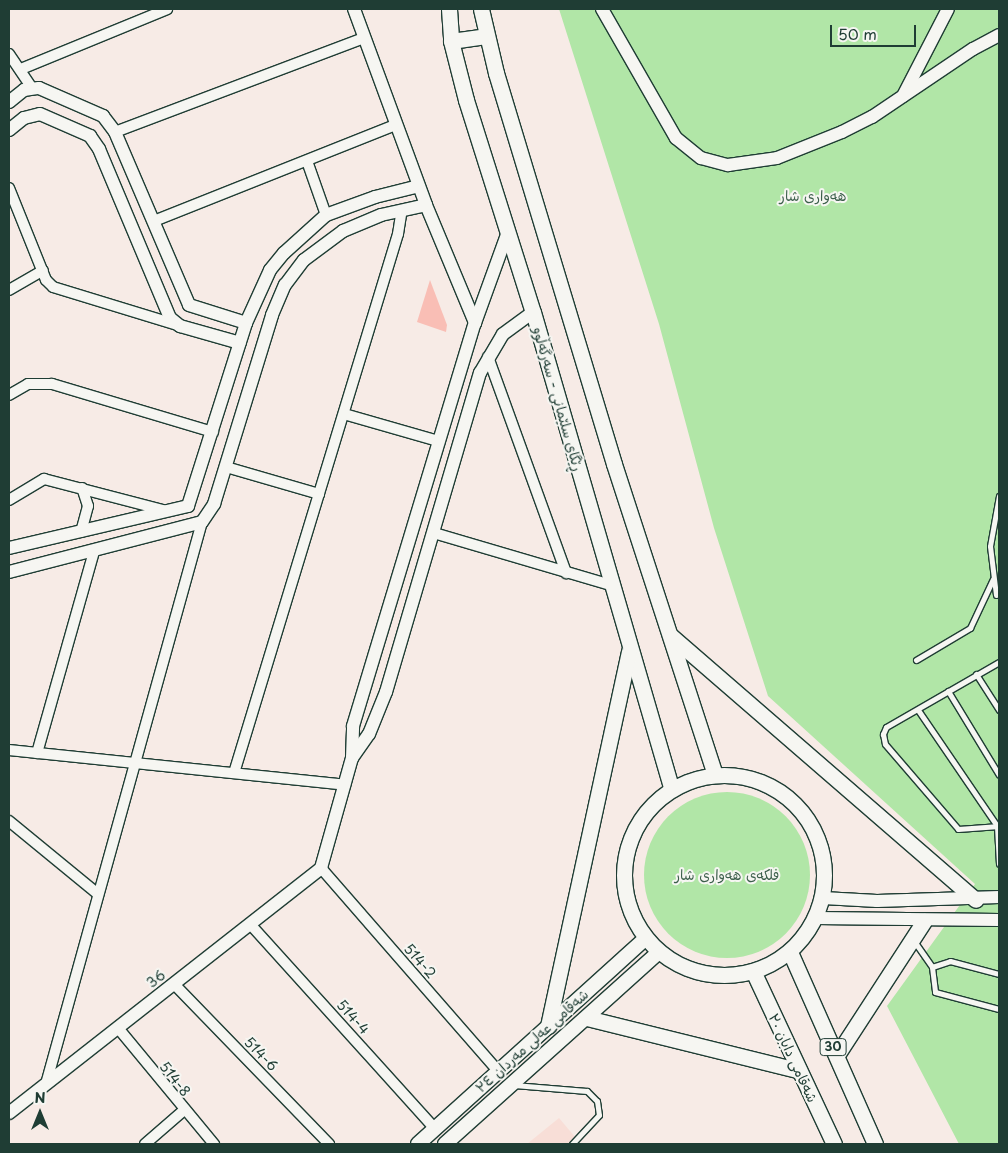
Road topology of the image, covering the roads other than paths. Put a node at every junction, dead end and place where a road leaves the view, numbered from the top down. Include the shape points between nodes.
1 (167, 9) edge
2 (354, 9) edge
3 (449, 9) edge
4 (481, 9) edge
5 (602, 9) edge
6 (948, 9) edge
7 (999, 35) edge
8 (486, 36) junction
9 (364, 38) junction
10 (451, 41) junction
11 (9, 54) edge
12 (21, 70) junction
13 (32, 88) junction
14 (903, 97) junction
15 (9, 102) edge
16 (395, 125) junction
17 (9, 130) edge
18 (115, 132) junction
19 (307, 160) junction
20 (419, 186) junction
21 (9, 188) edge
22 (396, 192) junction
23 (426, 205) junction
24 (402, 210) junction
25 (326, 215) junction
26 (154, 221) junction
27 (508, 232) junction
28 (43, 270) junction
29 (9, 290) edge
30 (533, 312) junction
31 (231, 318) junction
32 (246, 323) junction
33 (475, 324) junction
34 (180, 326) junction
35 (225, 338) junction
36 (240, 343) junction
37 (488, 357) junction
38 (9, 395) edge
39 (344, 414) junction
40 (213, 432) junction
41 (438, 442) junction
42 (226, 467) junction
43 (82, 488) junction
44 (319, 494) junction
45 (999, 496) edge
46 (9, 500) edge
47 (167, 511) junction
48 (202, 522) junction
49 (81, 532) junction
50 (434, 533) junction
51 (9, 548) edge
52 (94, 551) junction
53 (9, 572) edge
54 (566, 573) junction
55 (993, 579) junction
56 (611, 585) junction
57 (996, 596) dead end
58 (670, 635) junction
59 (629, 650) junction
60 (916, 660) dead end
61 (999, 662) edge
62 (976, 674) junction
63 (948, 691) junction
64 (918, 710) junction
65 (999, 710) edge
66 (9, 750) edge
67 (37, 753) junction
68 (352, 758) junction
69 (134, 763) junction
70 (234, 773) junction
71 (715, 775) junction
72 (999, 775) edge
73 (345, 785) junction
74 (672, 789) junction
75 (998, 826) edge
76 (11, 827) edge
77 (999, 864) edge
78 (321, 868) junction
79 (98, 894) junction
80 (999, 897) edge
81 (822, 898) junction
82 (924, 900) junction
83 (976, 900) junction
84 (816, 918) junction
85 (999, 920) edge
86 (924, 921) junction
87 (250, 924) junction
88 (646, 938) junction
89 (912, 939) junction
90 (659, 952) junction
91 (790, 952) junction
92 (932, 967) junction
93 (753, 971) junction
94 (999, 974) edge
95 (174, 984) junction
96 (999, 1009) edge
97 (587, 1018) junction
98 (548, 1026) junction
99 (118, 1028) junction
100 (837, 1055) junction
101 (797, 1070) junction
102 (499, 1072) junction
103 (46, 1084) junction
104 (511, 1084) junction
105 (183, 1111) junction
106 (9, 1114) edge
107 (435, 1129) junction
108 (145, 1144) edge
109 (214, 1144) edge
110 (329, 1144) edge
111 (418, 1144) edge
112 (445, 1144) edge
113 (572, 1144) edge
114 (834, 1144) edge
115 (875, 1144) edge

1 - 12 street
2 - 9 street
3 - 10 main road, ڕێگای سلێمانی - سەرگەڵوو
4 - 8 main road
5 - 14 street via 669,128 693,153 711,162 745,164 777,158 850,128
6 - 14 street
7 - 14 street
8 - 10 main road
8 - 58 main road via 614,464
9 - 16 street
9 - 18 street
10 - 27 main road, ڕێگای سلێمانی - سەرگەڵوو
11 - 12 street
12 - 13 street
13 - 15 street
13 - 18 street via 46,90 103,116
16 - 19 street
16 - 20 street
17 - 34 street via 24,118 40,114 76,128 94,140 166,309
18 - 26 street
19 - 25 street
19 - 26 street
20 - 22 street
20 - 23 street
21 - 28 street
22 - 24 street
22 - 25 street
23 - 24 street
23 - 33 street
24 - 39 street via 398,234
24 - 42 street via 362,222 323,243 304,260 285,285 272,315
25 - 32 street via 270,270
26 - 31 street via 189,305
27 - 30 main road, ڕێگای سلێمانی - سەرگەڵوو
27 - 33 street
28 - 29 street
28 - 34 street via 53,287 63,292
30 - 37 street via 503,334
30 - 56 main road, ڕێگای سلێمانی - سەرگەڵوو
31 - 32 street
31 - 35 street
32 - 36 street
33 - 41 street
34 - 35 street
35 - 36 street
36 - 40 street
37 - 50 street via 472,395
37 - 54 street
38 - 40 street via 28,384 52,384
39 - 41 street
39 - 44 street
40 - 47 street via 188,506
41 - 68 street via 353,726
42 - 44 street
42 - 48 street via 214,504
43 - 46 street via 44,478
43 - 47 street
43 - 49 street via 88,506
44 - 70 street
45 - 55 lane via 991,534
47 - 48 street
47 - 49 street
48 - 52 street
48 - 69 street
49 - 51 street
50 - 54 street
50 - 68 street via 386,692 369,734
52 - 53 street
52 - 67 street
54 - 56 street
55 - 57 lane
55 - 60 lane via 970,628
56 - 59 main road, ڕێگای سلێمانی - سەرگەڵوو
58 - 71 main road
58 - 83 main road
59 - 74 main road, ڕێگای سلێمانی - سەرگەڵوو
59 - 98 main road
61 - 62 lane
62 - 63 lane
62 - 65 lane
63 - 64 lane
63 - 72 lane
64 - 75 lane
64 - 75 lane via 886,727 883,734 885,744 958,829
66 - 67 street
67 - 69 street
68 - 73 street
69 - 70 street
69 - 79 street
70 - 73 street
71 - 74 main road
71 - 81 main road via 762,782 800,809 810,822 822,851 825,866
73 - 78 street
74 - 88 main road via 646,811 633,833 625,858 624,883 629,908
75 - 77 lane
76 - 79 street
78 - 87 street, 36
78 - 102 street, 514-2
79 - 103 street
80 - 83 street
81 - 82 street
81 - 84 main road
82 - 83 street
82 - 86 street
84 - 86 street
84 - 91 main road
85 - 86 street
86 - 89 main road
87 - 95 street, 36
87 - 107 street, 514-4
88 - 90 main road
88 - 98 main road, شەقامی عەلی مەردان ٣٤
89 - 92 lane
89 - 100 main road
90 - 93 main road via 688,969 704,974 737,975
90 - 97 main road, شەقامی عەلی مەردان ٣٤
91 - 93 main road
91 - 100 main road, 30
92 - 94 lane via 950,961
92 - 96 lane via 935,992
93 - 101 main road, شەقامی دابان ٣٠
95 - 99 street, 36
95 - 110 street, 514-6
97 - 101 main road
97 - 104 main road, شەقامی عەلی مەردان ٣٤
98 - 102 main road, شەقامی عەلی مەردان ٣٤
99 - 103 street, 36
99 - 105 street, 514-8
100 - 115 main road, 30
101 - 114 main road, شەقامی دابان ٣٠
102 - 107 main road, شەقامی عەلی مەردان ٣٤
103 - 106 street, 36
104 - 112 main road, شەقامی عەلی مەردان ٣٤
104 - 113 lane via 587,1091 597,1101 600,1115
105 - 108 street
105 - 109 street, 514-8
107 - 111 main road, شەقامی عەلی مەردان ٣٤

